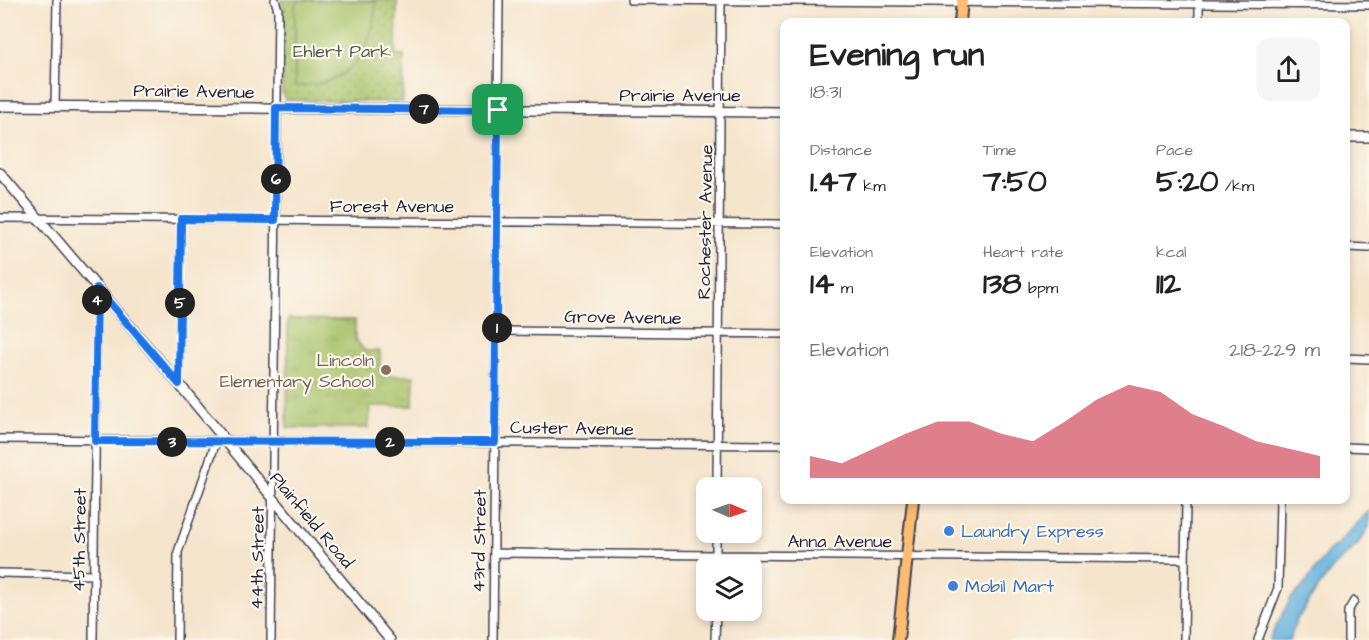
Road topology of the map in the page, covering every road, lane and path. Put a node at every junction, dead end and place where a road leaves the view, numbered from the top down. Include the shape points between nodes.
1 (57, 0) edge
2 (275, 0) edge
3 (499, 0) edge
4 (631, 0) edge
5 (721, 1) edge
6 (962, 1) edge
7 (1199, 2) edge
8 (1369, 5) edge
9 (960, 18) edge
10 (1199, 18) edge
11 (0, 106) edge
12 (55, 106) junction
13 (276, 108) junction
14 (498, 110) junction
15 (721, 111) junction
16 (780, 112) edge
17 (1350, 137) edge
18 (1369, 137) edge
19 (0, 173) edge
20 (0, 218) edge
21 (38, 218) junction
22 (181, 219) junction
23 (275, 220) junction
24 (497, 222) junction
25 (720, 223) junction
26 (780, 224) edge
27 (1350, 247) edge
28 (1369, 248) edge
29 (97, 288) junction
30 (497, 331) junction
31 (719, 334) junction
32 (780, 334) edge
33 (1350, 358) edge
34 (1369, 359) edge
35 (179, 384) junction
36 (0, 440) edge
37 (95, 441) junction
38 (274, 441) junction
39 (221, 442) junction
40 (495, 442) junction
41 (718, 445) junction
42 (780, 445) edge
43 (1350, 447) edge
44 (1369, 448) edge
45 (717, 477) edge
46 (273, 498) junction
47 (913, 504) edge
48 (1186, 504) edge
49 (1280, 504) edge
50 (716, 543) edge
51 (494, 553) junction
52 (716, 555) joint
53 (762, 555) edge
54 (907, 556) junction
55 (1185, 559) junction
56 (0, 573) edge
57 (94, 575) junction
58 (1354, 601) dead end
59 (716, 621) edge
60 (93, 640) edge
61 (177, 640) edge
62 (271, 640) edge
63 (390, 640) edge
64 (493, 640) edge
65 (715, 640) edge
66 (898, 640) edge
67 (1184, 640) edge
68 (1258, 640) edge
69 (1348, 640) edge

1 - 12 street
2 - 13 street, 44th Street
3 - 14 street, 43rd Street
4 - 5 street
5 - 6 street
5 - 15 street, Rochester Avenue
6 - 7 street
6 - 9 main road
7 - 8 street
7 - 10 street
11 - 12 street, Prairie Avenue
12 - 13 street, Prairie Avenue
13 - 14 street, Prairie Avenue
13 - 23 street, 44th Street
14 - 15 street, Prairie Avenue
14 - 24 street, 43rd Street
15 - 16 street, Prairie Avenue
15 - 25 street, Rochester Avenue
17 - 18 street
19 - 21 street, Plainfield Road
20 - 21 street, Forest Avenue
21 - 22 street, Forest Avenue
21 - 29 street, Plainfield Road
22 - 23 street, Forest Avenue
22 - 35 street
23 - 24 street, Forest Avenue
23 - 38 street, 44th Street
24 - 25 street, Forest Avenue
24 - 30 street, 43rd Street
25 - 26 street, Forest Avenue
25 - 31 street, Rochester Avenue
27 - 28 street
29 - 35 street, Plainfield Road
29 - 37 street, 45th Street
30 - 31 street, Grove Avenue
30 - 40 street, 43rd Street
31 - 32 street, Grove Avenue
31 - 41 street, Rochester Avenue
33 - 34 street
35 - 39 street, Plainfield Road
36 - 37 street, Custer Avenue
37 - 39 street, Custer Avenue
37 - 57 street, 45th Street
38 - 39 street, Custer Avenue
38 - 40 street, Custer Avenue
38 - 46 street, 44th Street
39 - 46 street, Plainfield Road
39 - 61 street via 178,552
40 - 41 street, Custer Avenue
40 - 51 street, 43rd Street
41 - 42 street, Custer Avenue
41 - 45 street, Rochester Avenue
43 - 44 street
46 - 62 street, 44th Street
46 - 63 street, Plainfield Road
47 - 54 main road
48 - 55 street
49 - 68 street via 1278,588
50 - 52 street
51 - 52 street, Anna Avenue
51 - 64 street, 43rd Street
53 - 54 street, Anna Avenue
54 - 55 street, Anna Avenue
54 - 66 main road
55 - 67 street
56 - 57 street
57 - 60 street, 45th Street
58 - 69 street via 1348,611
59 - 65 street

